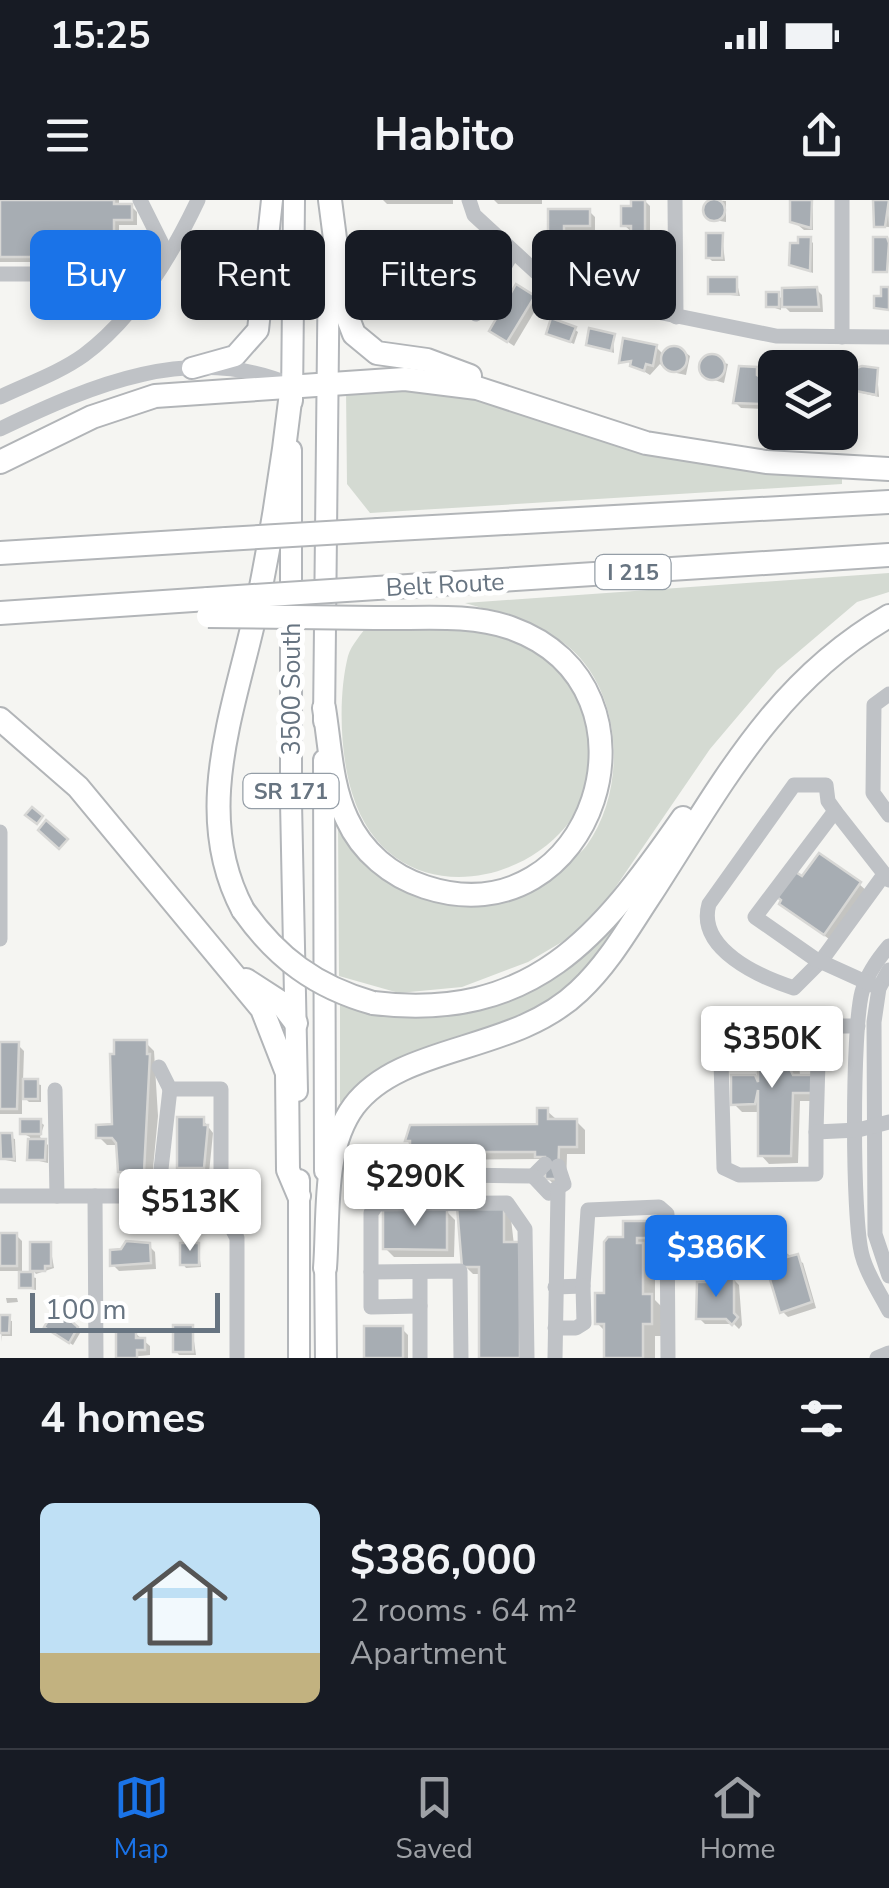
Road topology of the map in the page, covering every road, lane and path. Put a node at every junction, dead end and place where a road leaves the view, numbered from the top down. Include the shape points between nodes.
1 (140, 200) edge
2 (198, 200) edge
3 (272, 200) edge
4 (294, 200) edge
5 (329, 200) edge
6 (469, 200) edge
7 (676, 200) edge
8 (842, 200) edge
9 (676, 230) edge
10 (513, 252) joint
11 (168, 256) junction
12 (161, 267) edge
13 (532, 269) edge
14 (0, 274) edge
15 (30, 274) edge
16 (676, 317) edge
17 (116, 320) edge
18 (842, 337) junction
19 (889, 337) edge
20 (192, 368) junction
21 (329, 384) junction
22 (292, 385) junction
23 (498, 395) junction
24 (0, 398) edge
25 (0, 429) edge
26 (0, 462) edge
27 (889, 468) edge
28 (889, 502) edge
29 (0, 553) edge
30 (889, 555) edge
31 (208, 608) junction
32 (0, 613) edge
33 (889, 614) edge
34 (889, 694) edge
35 (324, 708) junction
36 (0, 719) edge
37 (835, 811) junction
38 (889, 815) edge
39 (0, 832) edge
40 (886, 878) edge
41 (0, 899) edge
42 (0, 939) edge
43 (889, 946) edge
44 (224, 962) junction
45 (822, 962) junction
46 (889, 970) edge
47 (872, 984) junction
48 (296, 1023) junction
49 (819, 1026) junction
50 (858, 1026) junction
51 (158, 1067) dead end
52 (170, 1088) junction
53 (55, 1090) dead end
54 (882, 1122) edge
55 (858, 1130) junction
56 (816, 1132) junction
57 (545, 1169) junction
58 (874, 1174) edge
59 (0, 1196) edge
60 (57, 1196) junction
61 (95, 1196) junction
62 (158, 1196) junction
63 (299, 1196) junction
64 (553, 1198) junction
65 (376, 1204) junction
66 (221, 1207) junction
67 (866, 1220) junction
68 (325, 1268) junction
69 (371, 1272) junction
70 (420, 1272) junction
71 (889, 1276) edge
72 (555, 1286) junction
73 (583, 1286) junction
74 (420, 1306) junction
75 (889, 1311) edge
76 (555, 1328) junction
77 (889, 1353) edge
78 (96, 1358) edge
79 (237, 1358) edge
80 (298, 1358) edge
81 (326, 1358) edge
82 (420, 1358) edge
83 (460, 1358) edge
84 (527, 1358) edge
85 (555, 1358) edge
86 (668, 1358) edge
87 (877, 1358) edge

1 - 11 street
2 - 11 street
3 - 20 main road via 258,330 234,356
4 - 22 main road, 3500 South / SR 171
5 - 21 main road, 3500 South / SR 171
5 - 23 highway via 344,308 354,334 377,353 442,364
6 - 10 street via 474,216
7 - 9 street
8 - 18 street
10 - 13 street
11 - 12 street
14 - 15 street
16 - 18 street via 776,336
17 - 24 street via 80,358
18 - 19 street
20 - 22 street via 262,372
20 - 25 street via 97,385
21 - 22 highway
21 - 23 highway via 422,379
21 - 35 main road, 3500 South / SR 171
22 - 26 highway via 133,402
22 - 33 highway, bridge via 266,562 217,790 220,848 243,910 269,943 328,988 372,1003 430,1006 480,998 578,948 632,891 777,688 830,642
22 - 48 main road, 3500 South / SR 171
23 - 27 highway via 664,446 796,466
28 - 29 highway, I 215, bridge
30 - 31 highway, Belt Route / I 215, bridge via 377,588
31 - 32 highway, Belt Route / I 215
31 - 35 highway, bridge via 500,625 528,636 565,663 590,700 601,742 600,785 584,826 549,866 509,887 448,892 407,880 371,854 348,822
33 - 68 highway via 817,665 775,708 580,990 526,1028 412,1065 361,1098 334,1150
34 - 38 street via 874,705 873,794
35 - 68 main road, 3500 South / SR 171
36 - 44 highway via 78,787
37 - 40 street
37 - 45 street via 755,917
37 - 45 street via 826,785 794,785 705,916 714,942 766,980 794,988
39 - 41 street
40 - 45 street
41 - 42 street
43 - 47 street
44 - 48 highway via 280,1002
44 - 63 highway via 262,1009 283,1054 288,1170
45 - 47 street
46 - 47 street
47 - 50 street
47 - 54 street
48 - 63 main road, 3500 South / SR 171
49 - 50 street
49 - 56 street
49 - 56 street via 766,1019 726,1038 724,1168 740,1175 816,1174
50 - 55 street
51 - 52 street
52 - 62 street
52 - 66 street via 222,1089
53 - 60 street
54 - 55 street
54 - 58 street
55 - 56 street
55 - 58 street
57 - 64 street
57 - 64 street via 565,1179
57 - 65 street via 392,1174
58 - 67 street
59 - 60 street
60 - 61 street
61 - 62 street
61 - 78 street
62 - 66 street via 200,1197
63 - 80 main road, 3500 South / SR 171
64 - 72 street
65 - 69 street
65 - 84 street via 507,1203 525,1229
66 - 79 street via 237,1238
67 - 71 street
67 - 75 street via 866,1268
68 - 81 main road, 3500 South / SR 171
69 - 70 street
69 - 74 street via 372,1307
70 - 74 street
70 - 83 street via 460,1272
72 - 73 street
72 - 76 street
73 - 76 street via 584,1323
73 - 86 street via 588,1210 659,1207 666,1214
74 - 82 street
76 - 85 street
77 - 87 street

